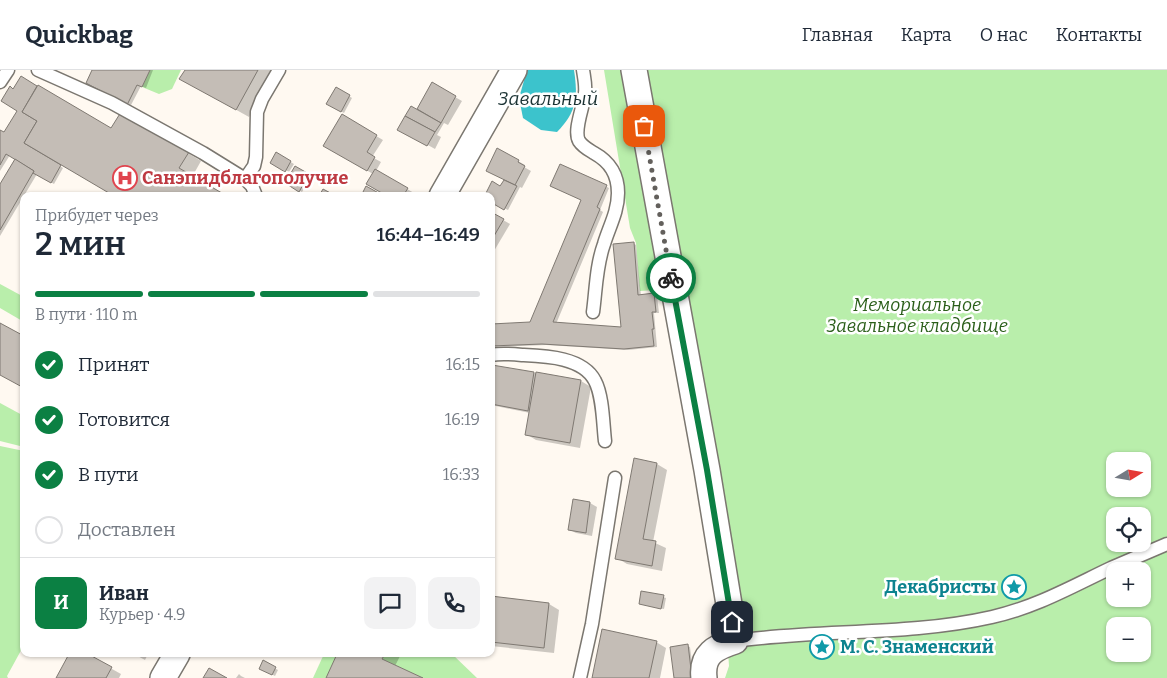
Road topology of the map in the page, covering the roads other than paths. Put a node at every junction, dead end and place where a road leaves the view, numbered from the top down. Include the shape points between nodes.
1 (8, 70) edge
2 (38, 70) edge
3 (279, 70) edge
4 (514, 70) edge
5 (583, 70) edge
6 (634, 70) edge
7 (0, 82) edge
8 (245, 178) junction
9 (254, 192) edge
10 (444, 192) edge
11 (594, 312) dead end
12 (495, 355) edge
13 (605, 442) dead end
14 (615, 478) dead end
15 (1167, 544) edge
16 (735, 642) junction
17 (175, 657) edge
18 (163, 678) edge
19 (580, 678) edge
20 (704, 678) edge

1 - 7 lane
2 - 8 lane via 122,108
3 - 8 lane via 257,112 256,157
4 - 10 street
5 - 11 lane via 586,90 577,130 578,140 610,165 618,194 616,214 598,265
6 - 16 street
8 - 9 lane
12 - 13 lane via 548,356 585,369 595,380 599,391
14 - 19 lane via 592,624
15 - 16 lane via 1057,596 993,617 911,630
16 - 20 street via 718,646 707,657
17 - 18 street

